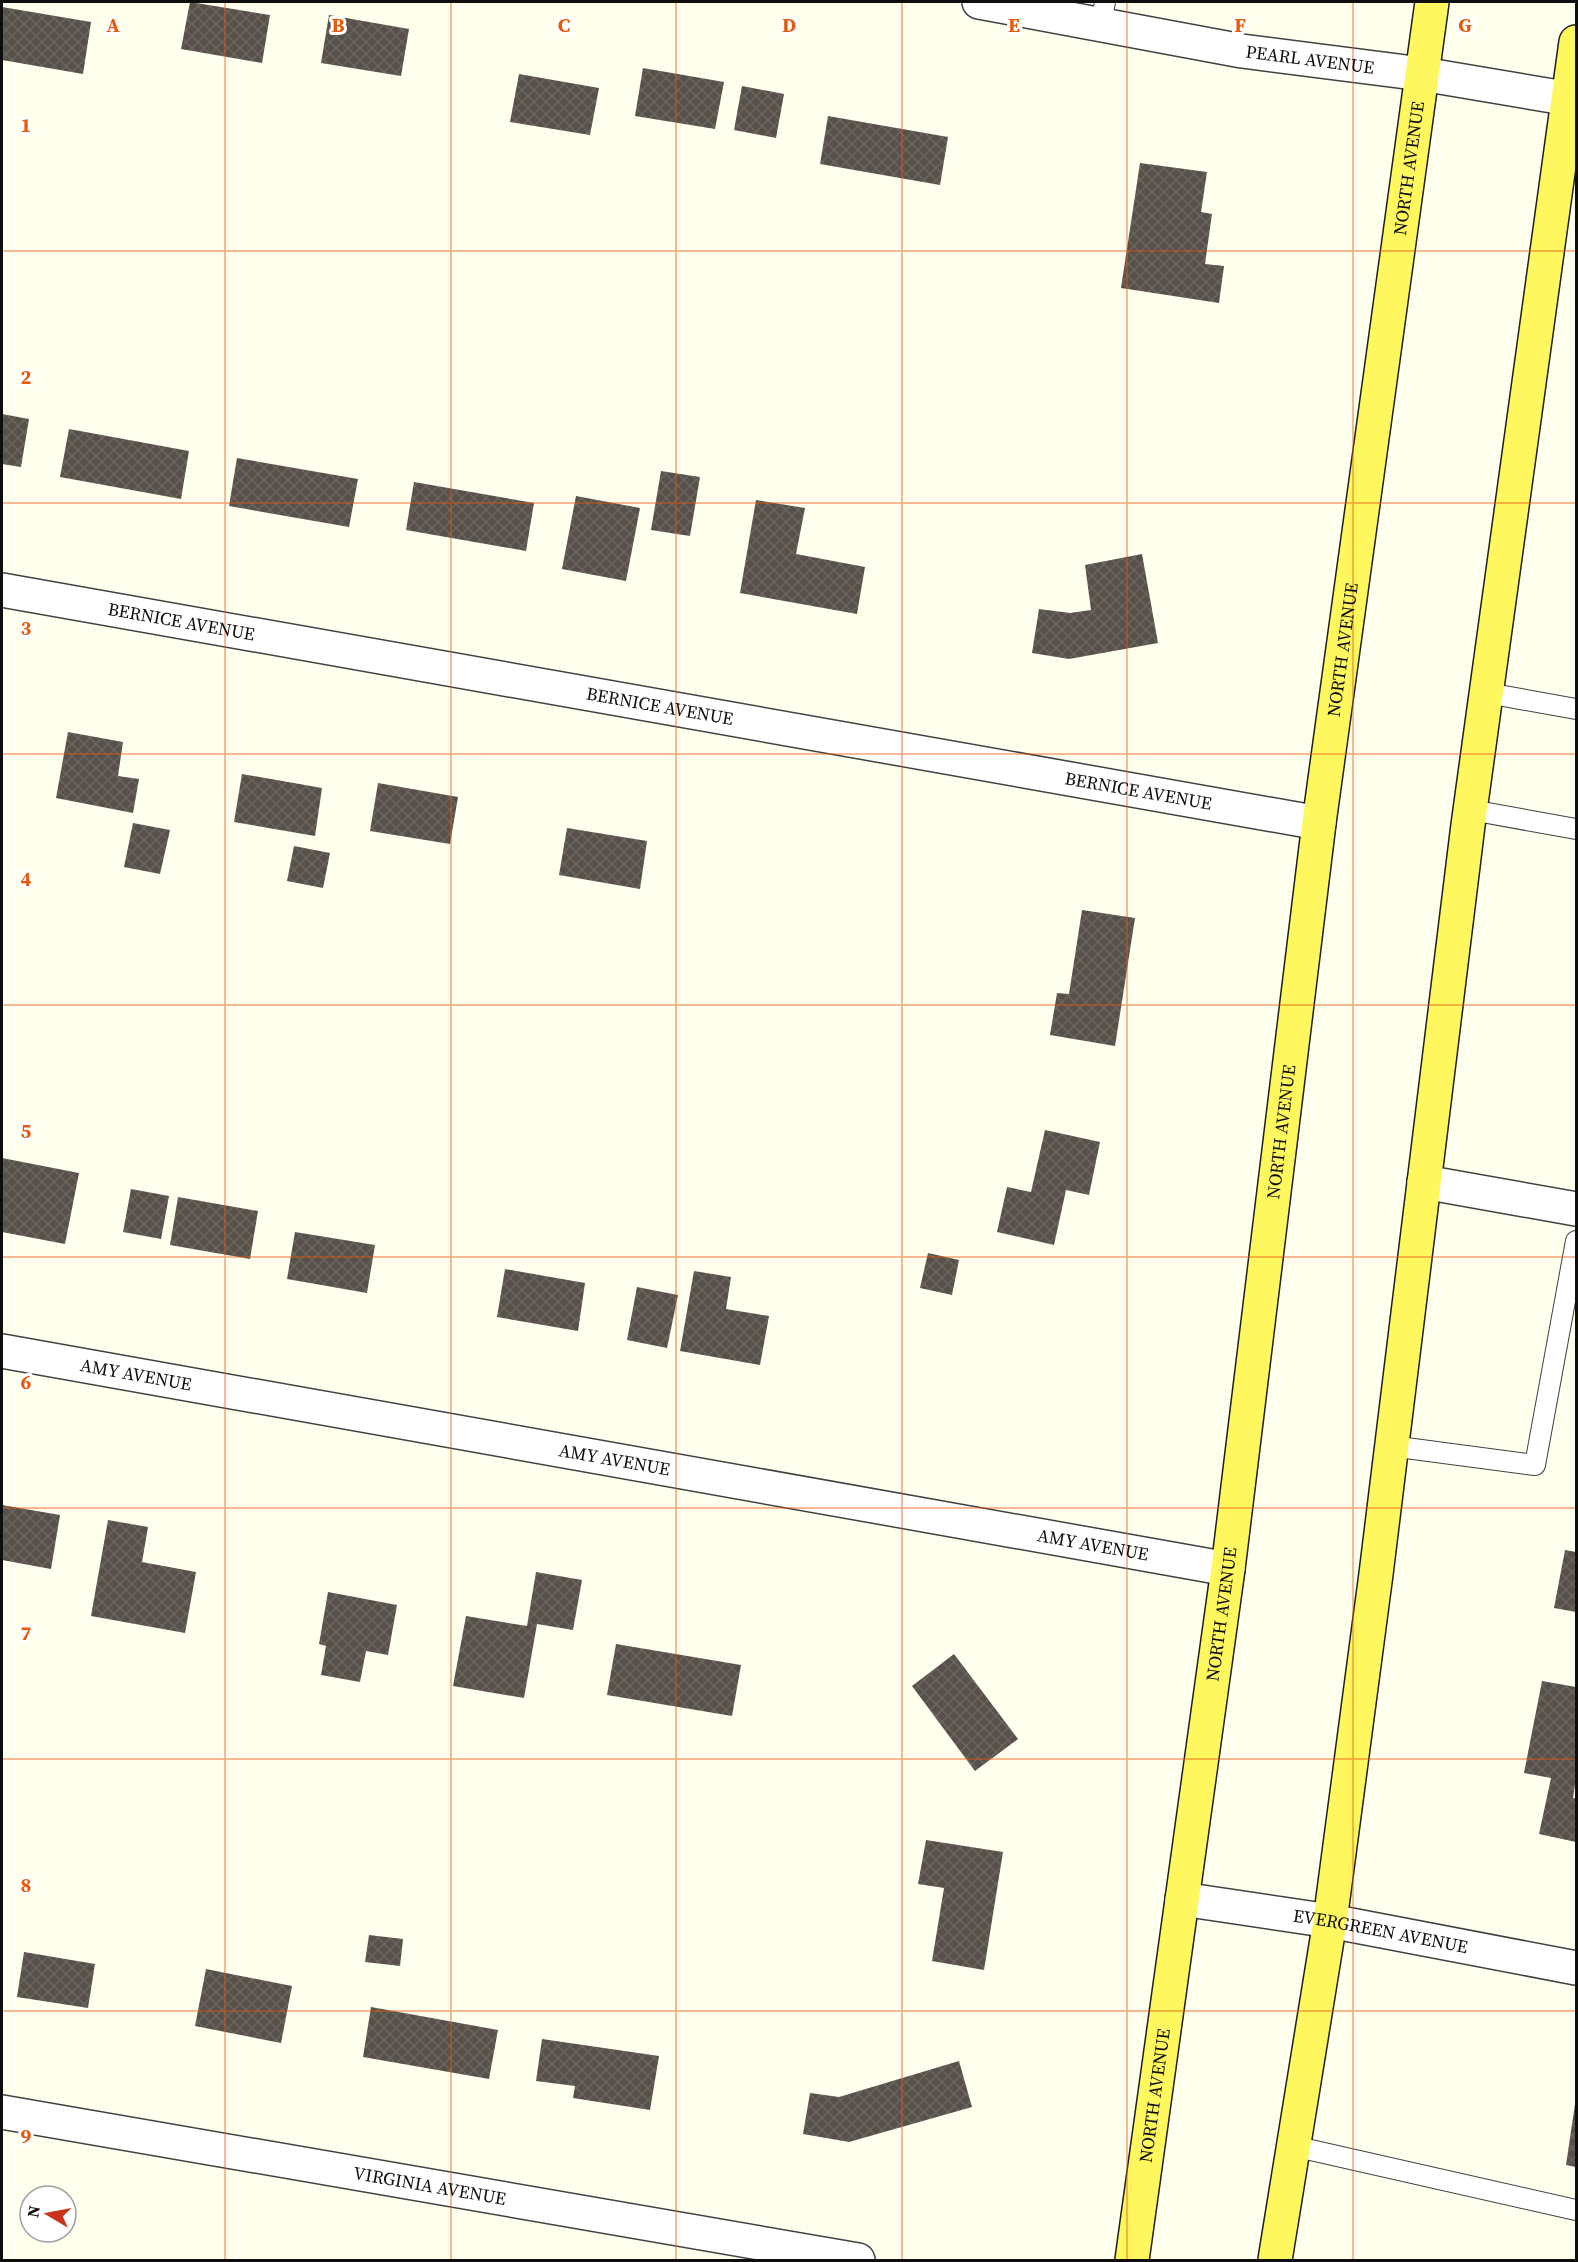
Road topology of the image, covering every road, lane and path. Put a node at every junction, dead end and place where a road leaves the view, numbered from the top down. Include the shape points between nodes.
1 (980, 2) edge
2 (1432, 2) edge
3 (1103, 13) edge
4 (1576, 42) edge
5 (1422, 74) junction
6 (1573, 99) edge
7 (2, 590) edge
8 (1487, 693) junction
9 (1576, 709) edge
10 (1471, 810) junction
11 (1318, 823) junction
12 (1576, 830) edge
13 (1424, 1182) junction
14 (1576, 1209) edge
15 (1576, 1241) edge
16 (2, 1351) edge
17 (1391, 1446) junction
18 (1228, 1569) junction
19 (1182, 1899) junction
20 (1330, 1921) junction
21 (1576, 1968) edge
22 (2, 2112) edge
23 (1293, 2146) junction
24 (1576, 2210) edge
25 (858, 2260) edge
26 (1132, 2260) edge
27 (1275, 2260) edge

1 - 3 street, PEARL AVENUE
2 - 5 main road, NORTH AVENUE
3 - 5 street, PEARL AVENUE via 1242,51
4 - 6 main road
5 - 6 street, PEARL AVENUE
5 - 11 main road, NORTH AVENUE
6 - 8 main road
7 - 11 street, BERNICE AVENUE
8 - 9 lane
8 - 10 main road
10 - 12 lane
10 - 13 main road
11 - 18 main road, NORTH AVENUE
13 - 14 street
13 - 17 main road
15 - 17 lane via 1535,1465
16 - 18 street, AMY AVENUE
17 - 20 main road
18 - 19 main road, NORTH AVENUE
19 - 20 street, EVERGREEN AVENUE
19 - 26 main road, NORTH AVENUE
20 - 21 street, EVERGREEN AVENUE
20 - 23 main road
22 - 25 street, VIRGINIA AVENUE
23 - 24 lane
23 - 27 main road

